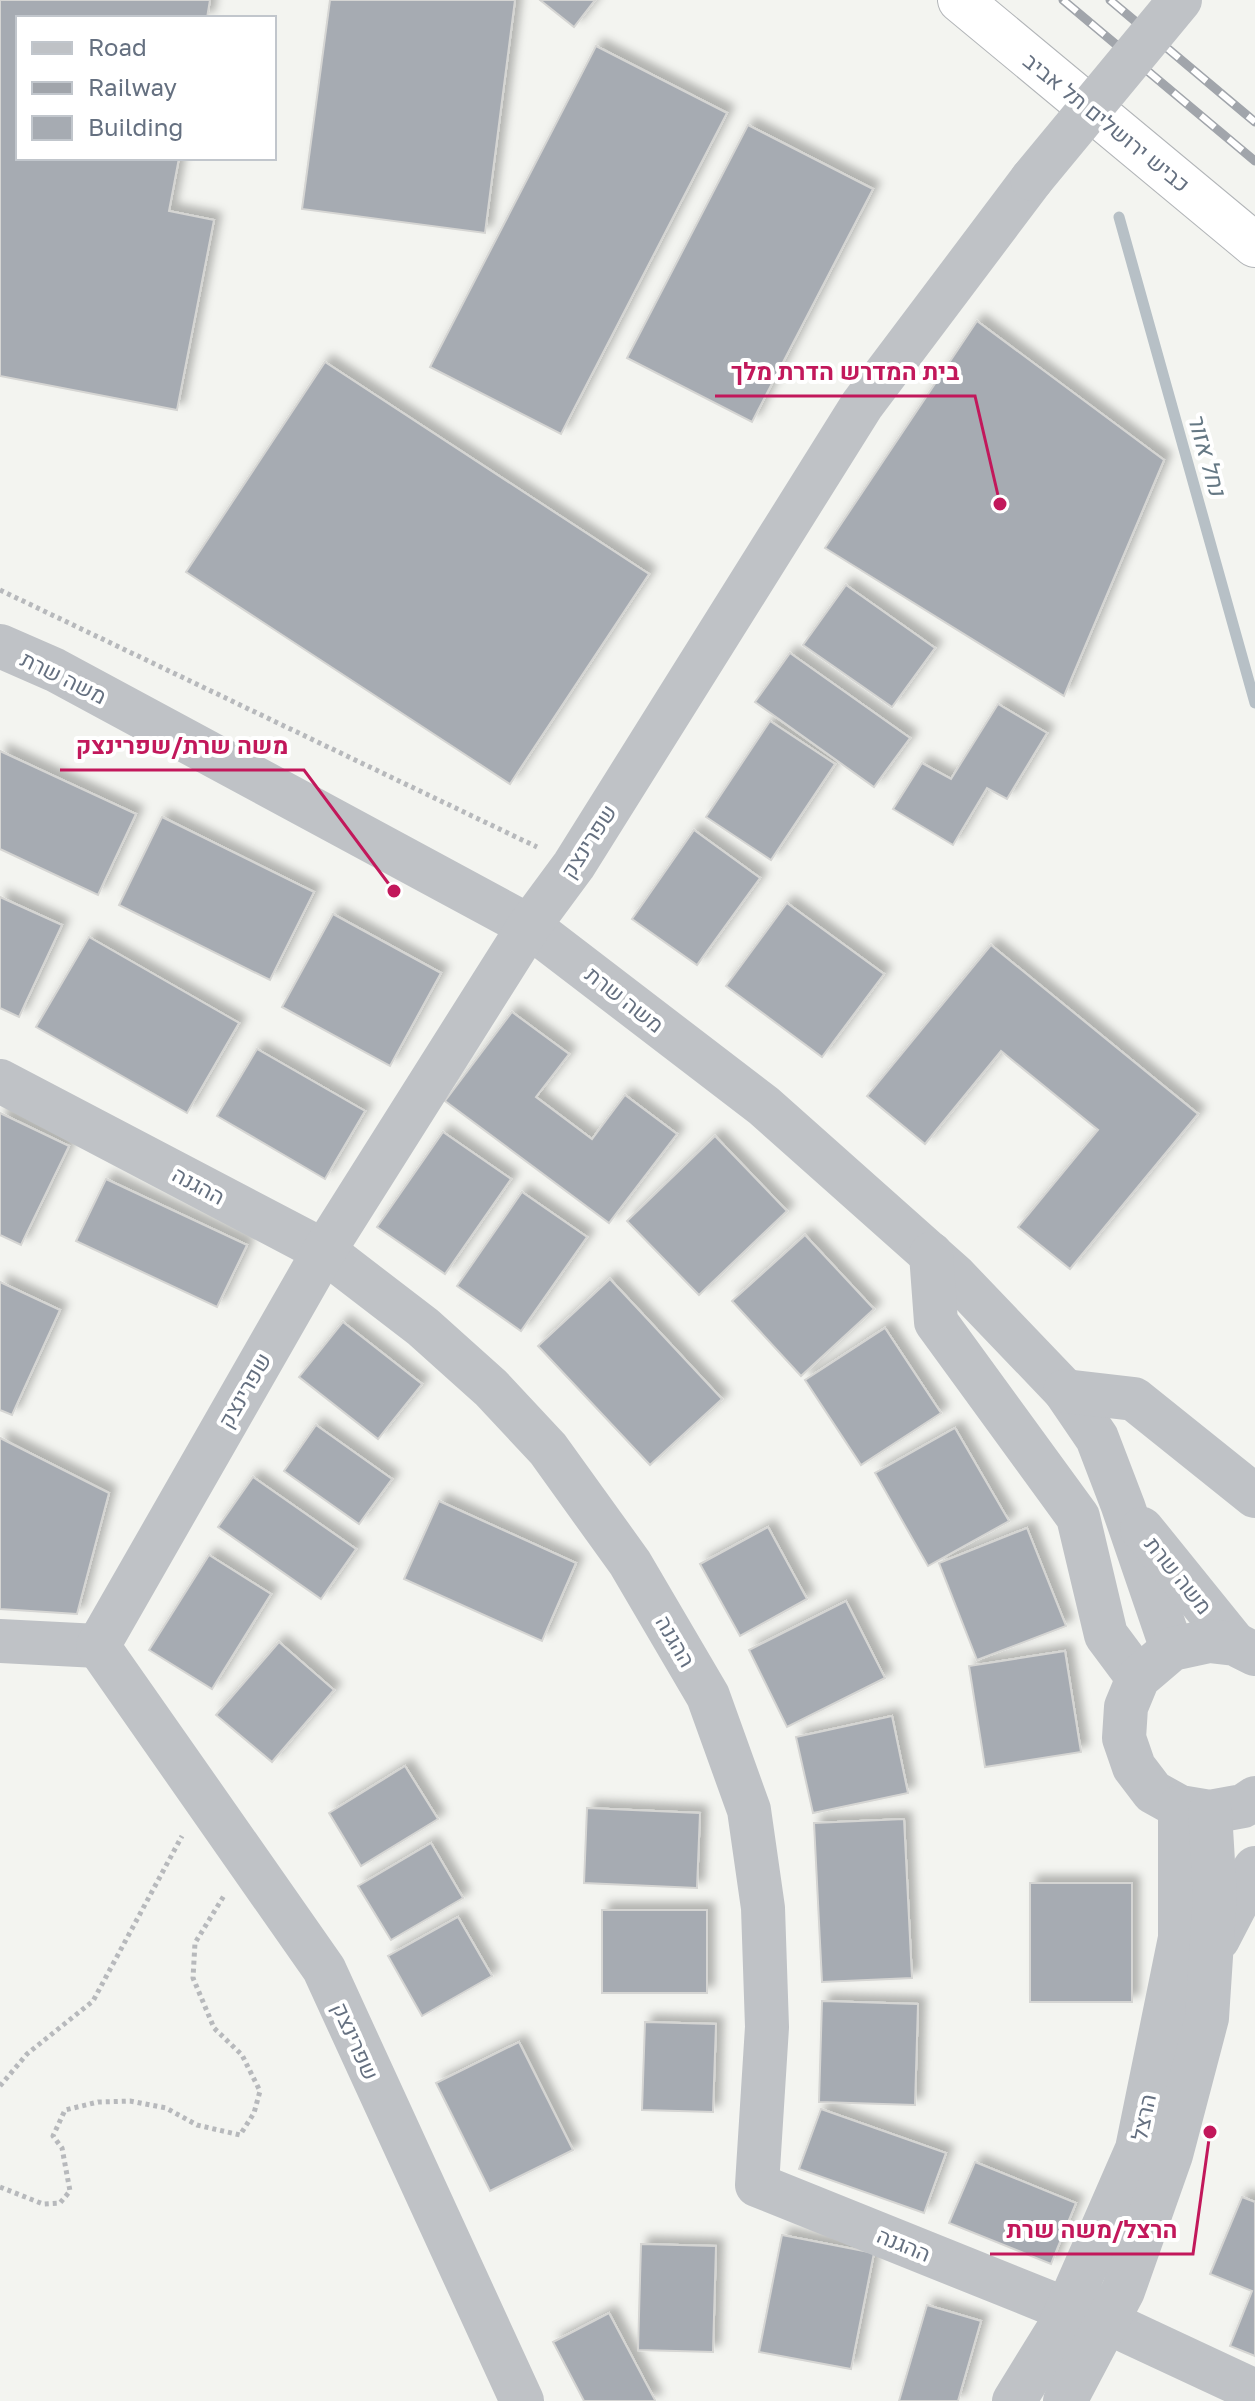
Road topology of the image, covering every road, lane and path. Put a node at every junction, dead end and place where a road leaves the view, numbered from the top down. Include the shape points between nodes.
1 (960, 0) edge
2 (1180, 0) edge
3 (1255, 245) edge
4 (0, 590) edge
5 (0, 646) edge
6 (574, 865) junction
7 (529, 926) junction
8 (0, 1081) edge
9 (324, 1251) junction
10 (931, 1254) junction
11 (1065, 1391) junction
12 (1255, 1496) edge
13 (1123, 1506) junction
14 (0, 1641) edge
15 (98, 1646) junction
16 (1172, 1649) junction
17 (1245, 1649) edge
18 (1138, 1678) junction
19 (203, 1797) junction
20 (1255, 1798) edge
21 (1195, 1810) junction
22 (248, 1860) junction
23 (1255, 1868) edge
24 (1212, 1952) junction
25 (0, 2086) edge
26 (0, 2187) edge
27 (1088, 2316) junction
28 (1255, 2391) edge
29 (522, 2401) edge
30 (1014, 2401) edge
31 (1065, 2401) edge

1 - 3 highway, כביש ירושלים תל אביב
2 - 6 street, שפרינצק, bridge via 1032,179 862,405
4 - 6 path
5 - 7 street, משה שרת via 55,670
6 - 7 street, שפרינצק
7 - 9 street, שפרינצק
7 - 10 street, משה שרת via 764,1106
8 - 9 street, ההגנה
9 - 15 street, שפרינצק
9 - 27 street, ההגנה via 423,1327 548,1449 630,1563 708,1696 749,1810 763,1908 767,2027 757,2185
10 - 11 street, משה שרת
10 - 18 street via 936,1322 1078,1517 1106,1635
11 - 12 street via 1134,1399
11 - 13 street, משה שרת via 1097,1438
13 - 16 street, משה שרת
13 - 17 street, משה שרת
14 - 15 street
15 - 19 street, שפרינצק
16 - 17 street via 1209,1641
16 - 18 street
18 - 21 street via 1126,1707 1124,1738 1134,1767 1153,1792
19 - 22 street, שפרינצק
19 - 25 path via 93,2001 27,2054
20 - 21 street via 1243,1806
21 - 24 street, הרצל via 1215,1895
21 - 27 street, הרצל via 1180,1938 1137,2149
22 - 26 path via 195,1943 193,1978 214,2028 242,2055 260,2091 240,2135 197,2125 166,2108 98,2102 65,2110 53,2136 62,2148 70,2191 60,2203 43,2204
22 - 29 street, שפרינצק via 324,1969
23 - 24 street
24 - 27 street, הרצל via 1207,2018 1171,2155 1123,2291
27 - 28 street, ההגנה
27 - 30 street, הרצל via 1059,2328
27 - 31 street, הרצל

